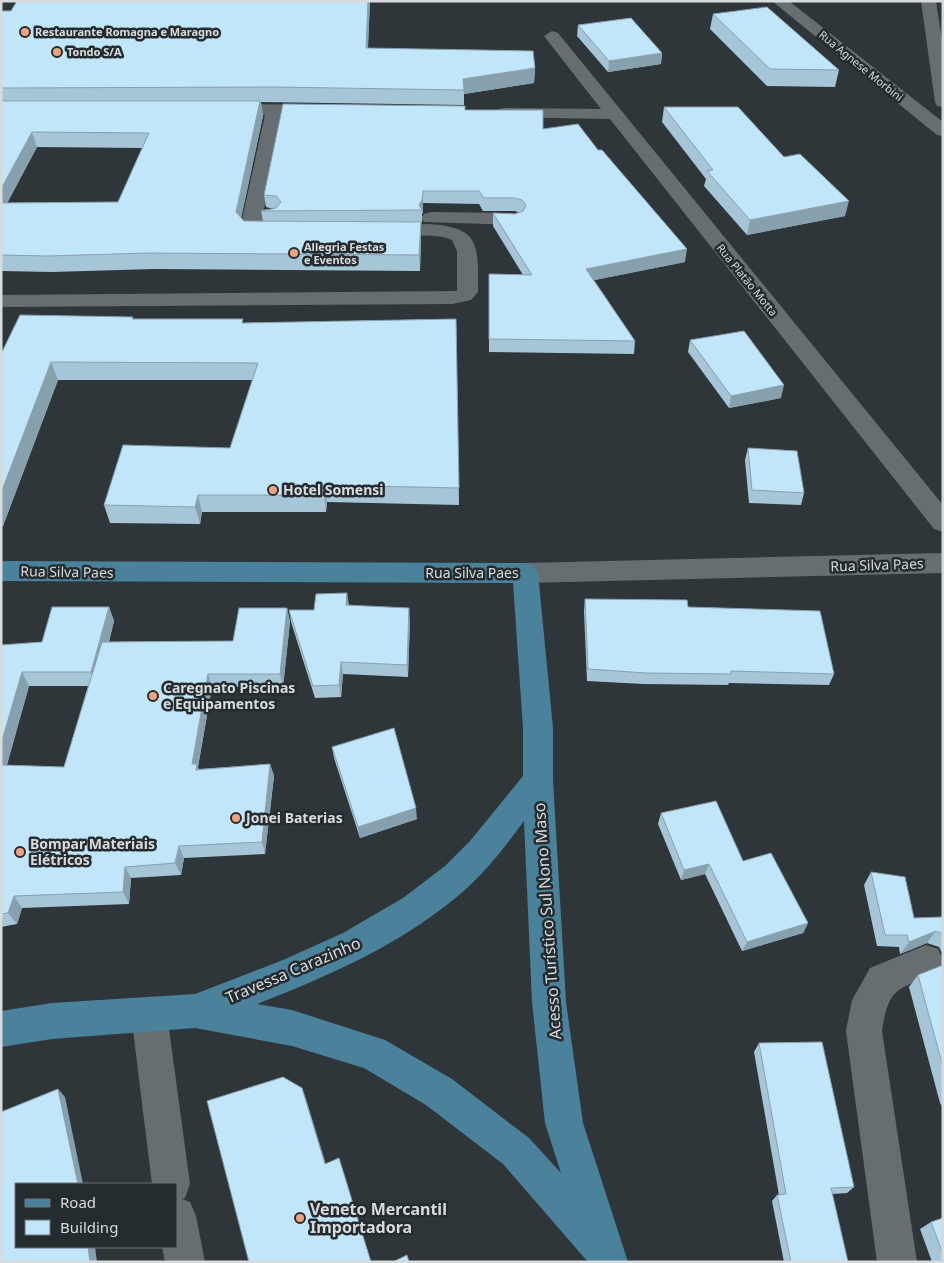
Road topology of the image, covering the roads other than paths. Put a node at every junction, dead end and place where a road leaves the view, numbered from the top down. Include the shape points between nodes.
1 (780, 1) edge
2 (928, 1) edge
3 (552, 36) dead end
4 (943, 102) edge
5 (207, 109) edge
6 (275, 109) junction
7 (335, 110) edge
8 (484, 112) edge
9 (613, 114) junction
10 (943, 131) edge
11 (514, 219) edge
12 (293, 224) edge
13 (1, 301) edge
14 (943, 523) edge
15 (943, 563) edge
16 (1, 571) edge
17 (525, 573) junction
18 (538, 780) junction
19 (926, 961) dead end
20 (195, 1011) junction
21 (148, 1014) junction
22 (1, 1029) edge
23 (171, 1183) edge
24 (178, 1226) edge
25 (605, 1256) edge
26 (185, 1262) edge
27 (897, 1262) edge

1 - 10 street, Rua Agnese Morbini
2 - 4 street
3 - 9 street, Rua Platão Motta
5 - 6 street
6 - 7 street
6 - 12 street via 252,230
8 - 9 street
9 - 14 street, Rua Platão Motta
11 - 13 street via 365,224 448,230 460,235 465,242 468,292 452,298
15 - 17 street, Rua Silva Paes
16 - 17 main road, Rua Silva Paes
17 - 18 main road, Acesso Turístico Sul Nono Maso via 538,728
18 - 20 main road, Travessa Carazinho via 479,853 444,887 400,919 361,943 306,968
18 - 25 main road, Acesso Turístico Sul Nono Maso via 549,1002 564,1123
19 - 27 street via 882,980 869,1000 864,1031
20 - 21 main road, Travessa Carazinho
20 - 25 main road, Travessa Carazinho via 292,1028 372,1053 439,1092 516,1151
21 - 22 main road, Travessa Carazinho via 52,1021
21 - 23 street
24 - 26 street

